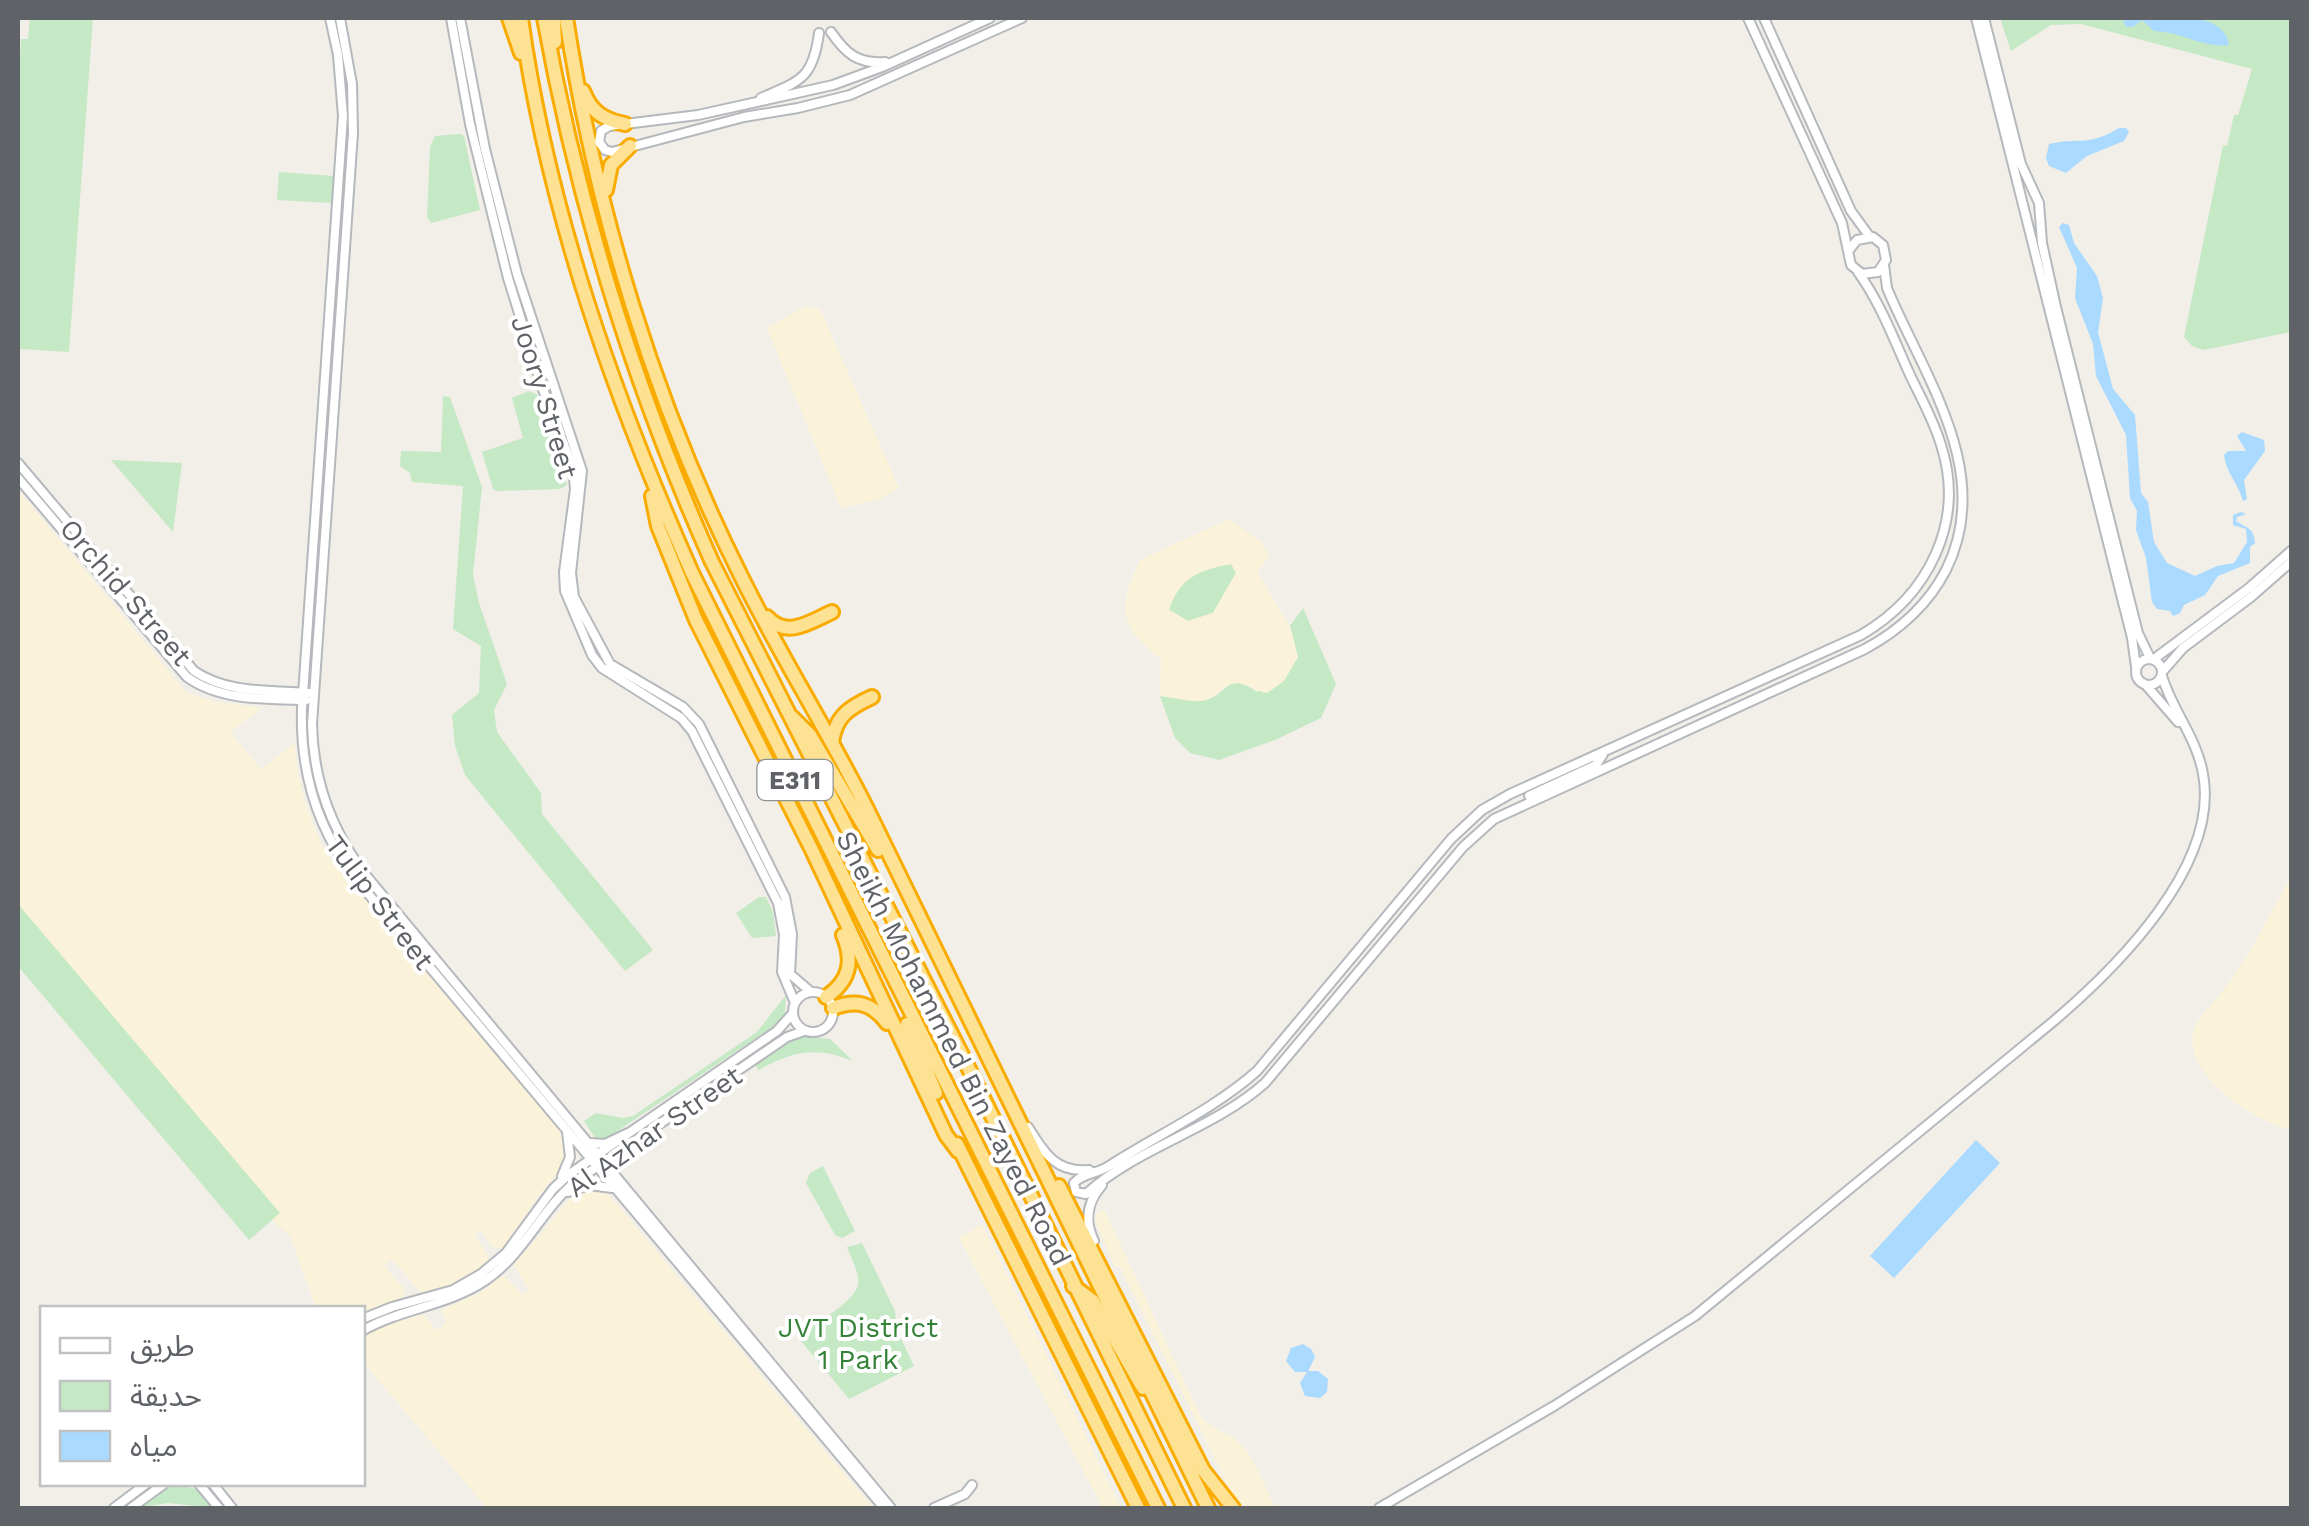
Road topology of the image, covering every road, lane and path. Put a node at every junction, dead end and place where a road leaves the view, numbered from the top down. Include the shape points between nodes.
1 (330, 18) edge
2 (340, 18) edge
3 (451, 18) edge
4 (460, 18) edge
5 (510, 18) edge
6 (521, 18) edge
7 (544, 18) edge
8 (554, 18) edge
9 (566, 18) edge
10 (990, 18) edge
11 (1022, 18) edge
12 (1748, 18) edge
13 (1764, 18) edge
14 (1976, 18) edge
15 (1984, 18) edge
16 (831, 32) dead end
17 (819, 33) dead end
18 (570, 44) junction
19 (894, 61) junction
20 (556, 74) junction
21 (530, 76) junction
22 (750, 105) junction
23 (470, 124) junction
24 (626, 124) junction
25 (630, 146) junction
26 (485, 149) junction
27 (609, 222) junction
28 (1870, 237) junction
29 (1849, 250) junction
30 (1884, 265) junction
31 (1858, 272) junction
32 (541, 384) junction
33 (559, 406) junction
34 (18, 465) edge
35 (648, 473) junction
36 (18, 478) edge
37 (2292, 550) edge
38 (2292, 561) edge
39 (98, 573) junction
40 (741, 577) junction
41 (122, 587) junction
42 (1940, 597) dead end
43 (1927, 600) junction
44 (832, 612) dead end
45 (2143, 646) junction
46 (2167, 650) junction
47 (2152, 659) junction
48 (2136, 667) junction
49 (2162, 674) junction
50 (2145, 684) junction
51 (308, 696) junction
52 (872, 697) dead end
53 (787, 713) junction
54 (2190, 737) junction
55 (832, 743) junction
56 (1605, 751) junction
57 (724, 794) junction
58 (1512, 808) junction
59 (745, 817) junction
60 (799, 831) junction
61 (768, 882) junction
62 (904, 884) junction
63 (370, 897) junction
64 (788, 908) junction
65 (403, 920) junction
66 (788, 950) junction
67 (811, 992) junction
68 (904, 999) junction
69 (830, 1002) junction
70 (794, 1008) junction
71 (804, 1031) junction
72 (484, 1034) junction
73 (517, 1056) junction
74 (916, 1070) junction
75 (566, 1128) junction
76 (1023, 1128) junction
77 (632, 1133) junction
78 (590, 1144) junction
79 (958, 1150) junction
80 (1117, 1160) junction
81 (599, 1162) junction
82 (1121, 1170) junction
83 (560, 1182) junction
84 (614, 1188) junction
85 (560, 1196) junction
86 (1102, 1268) junction
87 (1072, 1286) junction
88 (365, 1318) edge
89 (365, 1330) edge
90 (1178, 1446) junction
91 (143, 1486) edge
92 (160, 1486) edge
93 (215, 1486) edge
94 (202, 1487) edge
95 (974, 1489) dead end
96 (1396, 1499) junction
97 (134, 1506) edge
98 (114, 1508) edge
99 (219, 1508) edge
100 (232, 1508) edge
101 (884, 1508) edge
102 (892, 1508) edge
103 (934, 1508) edge
104 (1138, 1508) edge
105 (1158, 1508) edge
106 (1184, 1508) edge
107 (1208, 1508) edge
108 (1233, 1508) edge
109 (1379, 1508) edge
110 (1390, 1508) edge

1 - 51 street, Tulip Street via 343,127
2 - 51 street, Tulip Street via 353,133
3 - 23 street, Joory Street
4 - 26 street, Joory Street
5 - 21 highway
6 - 21 highway, Sheikh Mohammed Bin Zayed Road / E311
7 - 20 highway, Sheikh Mohammed Bin Zayed Road / E311
8 - 20 highway
9 - 18 highway
10 - 19 street
11 - 25 street via 850,95
12 - 29 street
13 - 28 street via 1851,210
14 - 48 street
15 - 45 street via 2021,164 2040,203 2056,307
16 - 19 street via 856,59
17 - 22 street via 814,62 801,80
18 - 24 highway via 591,107
18 - 27 highway
19 - 22 street via 834,85
20 - 53 highway, Sheikh Mohammed Bin Zayed Road / E311 via 598,250 644,399 712,562
21 - 35 highway, Sheikh Mohammed Bin Zayed Road / E311 via 574,259
22 - 24 street
23 - 26 street
23 - 32 street, Joory Street
24 - 25 street via 606,127 598,142 608,151
25 - 27 highway via 606,176
26 - 33 street, Joory Street
27 - 40 highway via 662,392
28 - 29 street
28 - 30 street via 1886,250
29 - 31 street
30 - 31 street via 1874,274
30 - 43 street via 1963,472 1960,533
31 - 56 street via 1874,294 1945,458 1948,512 1932,565 1898,609 1862,635
32 - 33 street
32 - 57 street, Joory Street via 574,475 564,572 570,605 602,668 689,726
33 - 59 street, Joory Street via 582,477 571,573 577,604 610,664 696,719
34 - 41 street, Orchid Street
35 - 60 highway via 678,578
35 - 68 highway, Sheikh Mohammed Bin Zayed Road / E311
36 - 39 street, Orchid Street
37 - 46 street
38 - 49 street via 2183,648
39 - 41 street
39 - 51 street, Orchid Street via 194,682 225,695
40 - 44 highway via 781,628
40 - 55 highway
41 - 51 street, Orchid Street via 202,677 232,688
42 - 43 street
43 - 58 street via 1876,643 1737,712
45 - 46 street
45 - 47 street
46 - 47 street
47 - 48 street
47 - 49 street
48 - 50 street
49 - 50 street
49 - 54 street
50 - 54 street
51 - 63 street, Tulip Street via 304,754 316,808 339,856
51 - 65 street, Tulip Street via 328,810 355,861
52 - 55 highway via 839,718
53 - 62 highway via 806,729
53 - 87 highway, Sheikh Mohammed Bin Zayed Road / E311
54 - 96 street via 2205,787 2198,839 2154,915 2084,995 1703,1310
55 - 62 highway
56 - 58 street via 1596,765
56 - 80 street via 1474,816 1256,1071
57 - 59 street
57 - 61 street, Joory Street
58 - 82 street via 1463,847 1265,1084
59 - 64 street, Joory Street
60 - 69 highway via 849,953 844,980
60 - 74 highway
61 - 64 street
61 - 66 street, Joory Street
62 - 76 highway
63 - 65 street
63 - 72 street, Tulip Street
64 - 66 street, Joory Street
65 - 73 street, Tulip Street
66 - 67 street, Joory Street via 791,976
66 - 70 street, Joory Street via 782,972
67 - 69 street
67 - 70 street, Al Azhar Street
68 - 79 highway via 906,1021
68 - 105 highway, Sheikh Mohammed Bin Zayed Road / E311
69 - 71 street, Al Azhar Street via 827,1028
69 - 74 highway via 874,1008
70 - 71 street
70 - 77 street, Al Azhar Street via 777,1032
71 - 81 street, Al Azhar Street
72 - 73 street
72 - 75 street, Tulip Street
73 - 78 street, Tulip Street
74 - 79 highway
75 - 81 street, Tulip Street
75 - 83 street via 570,1157
76 - 80 street via 1061,1166 1084,1171
76 - 86 highway
76 - 90 highway
77 - 78 street
77 - 81 street, Al Azhar Street
78 - 81 street, Tulip Street
79 - 104 highway
80 - 82 street via 1076,1178 1075,1190 1086,1194
81 - 83 street, Al Azhar Street
81 - 84 street, Tulip Street
81 - 85 street, Al Azhar Street
81 - 102 street, Tulip Street
82 - 86 street via 1096,1193 1088,1213
83 - 88 street, Al Azhar Street via 516,1241 481,1274 453,1290
84 - 85 street via 589,1184
84 - 101 street, Tulip Street
85 - 89 street, Al Azhar Street via 488,1278 454,1298
86 - 108 highway via 1203,1470
87 - 90 highway via 1093,1301
87 - 106 highway, Sheikh Mohammed Bin Zayed Road / E311
90 - 107 highway
91 - 98 street
92 - 97 street
93 - 100 street
94 - 99 street
95 - 103 street
96 - 109 street
96 - 110 street

